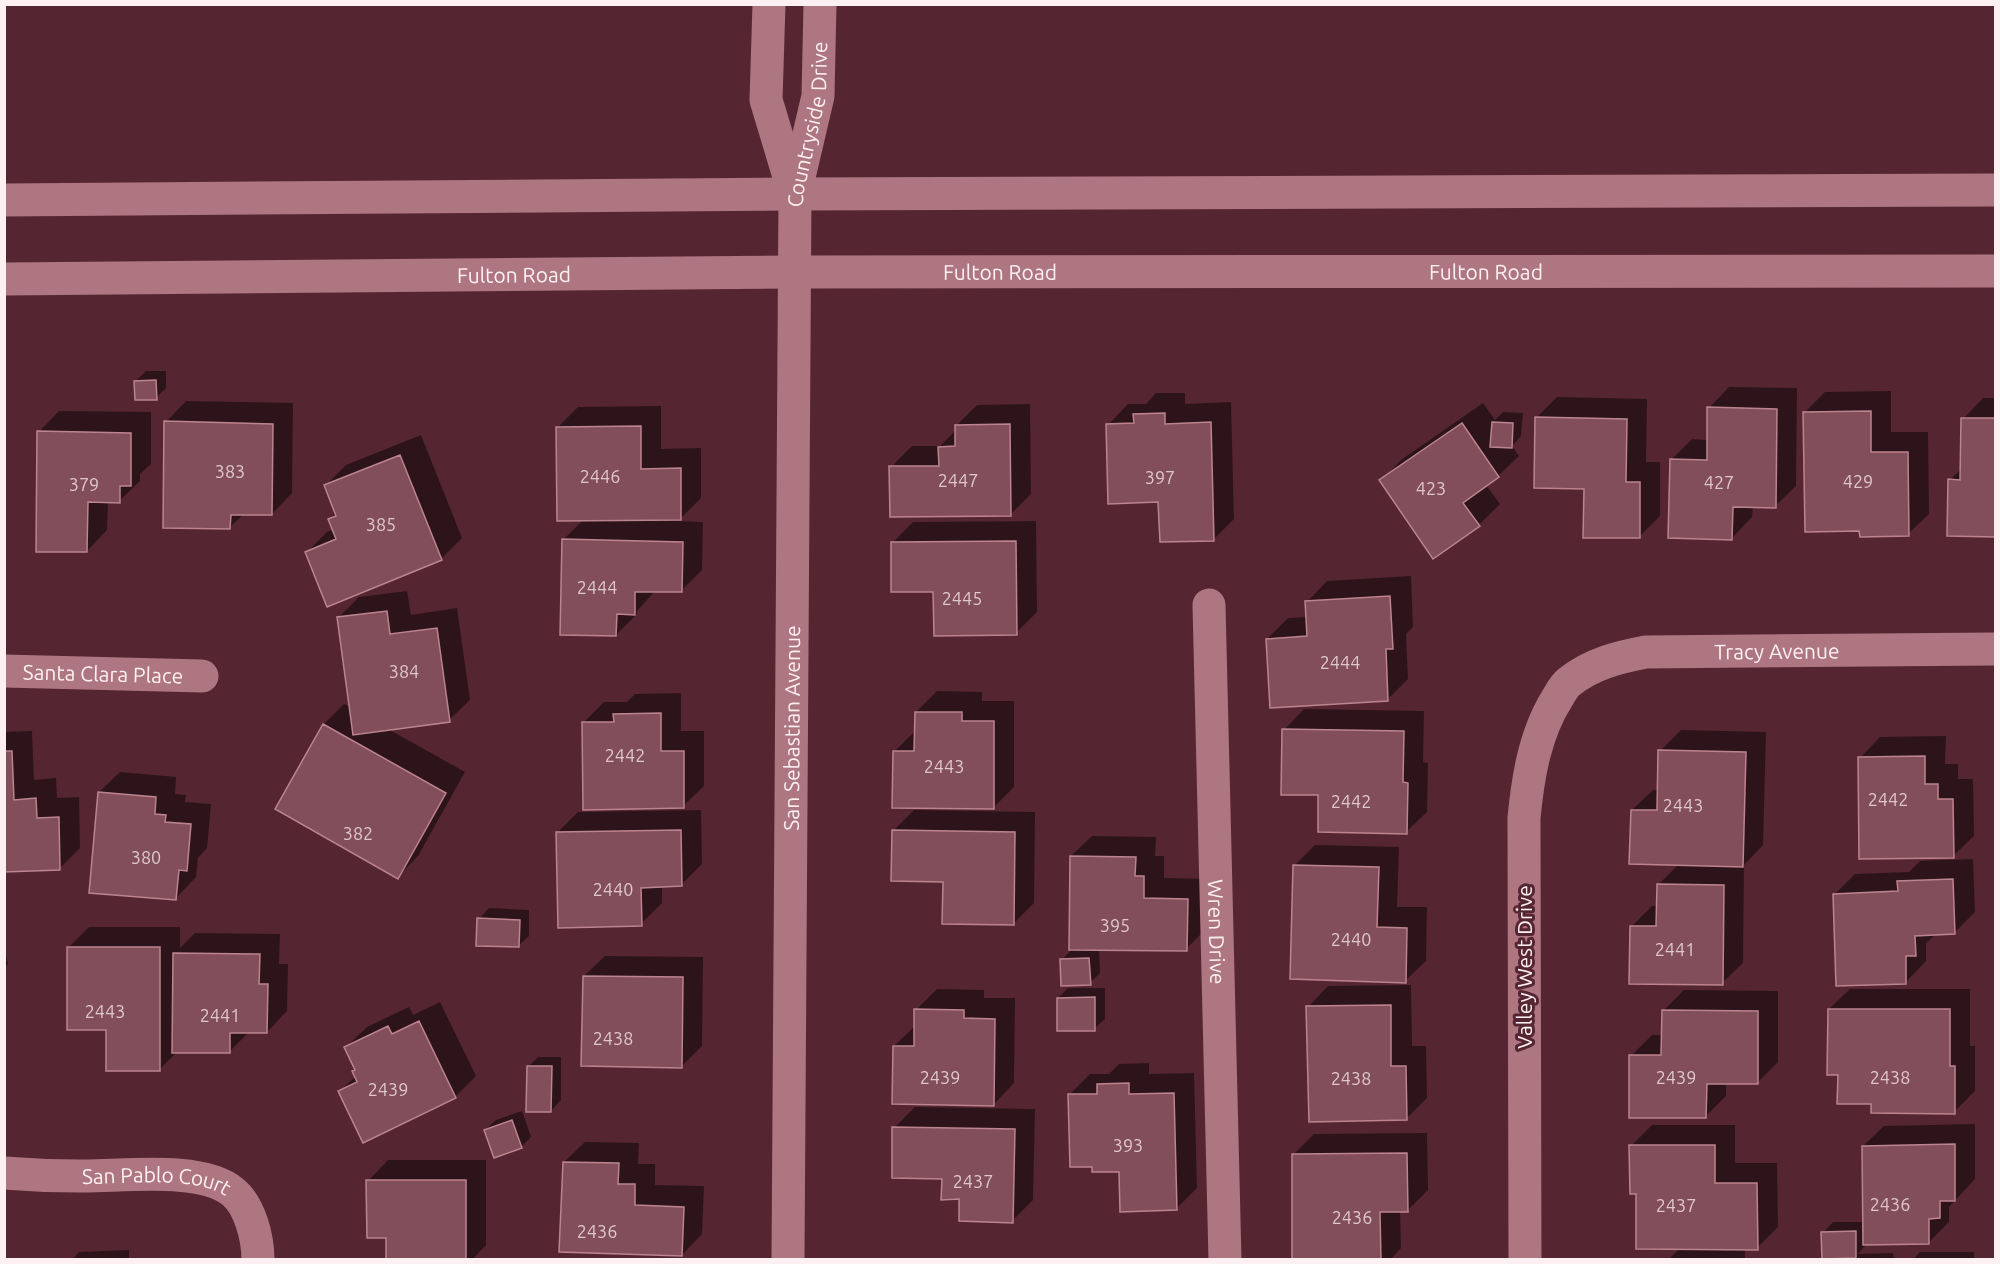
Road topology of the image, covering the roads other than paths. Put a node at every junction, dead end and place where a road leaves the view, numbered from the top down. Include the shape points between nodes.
1 (769, 4) edge
2 (820, 4) edge
3 (1995, 190) edge
4 (795, 194) junction
5 (4, 200) edge
6 (1995, 271) edge
7 (793, 272) junction
8 (4, 279) edge
9 (1209, 605) dead end
10 (1995, 649) edge
11 (4, 671) edge
12 (202, 676) dead end
13 (1567, 683) joint
14 (4, 1173) edge
15 (258, 1260) edge
16 (788, 1260) edge
17 (1225, 1260) edge
18 (1525, 1260) edge

1 - 4 main road, Countryside Drive via 766,100
2 - 4 main road, Countryside Drive via 818,96
3 - 4 main road
4 - 5 main road
4 - 7 main road, San Sebastian Avenue
6 - 7 main road, Fulton Road
7 - 8 main road, Fulton Road
7 - 16 main road, San Sebastian Avenue
9 - 17 main road, Wren Drive
10 - 13 main road, Tracy Avenue via 1646,652 1616,658
11 - 12 main road, Santa Clara Place
13 - 18 main road, Valley West Drive via 1549,711 1536,745 1524,818
14 - 15 main road, San Pablo Court via 166,1175 214,1181 233,1192 247,1209

